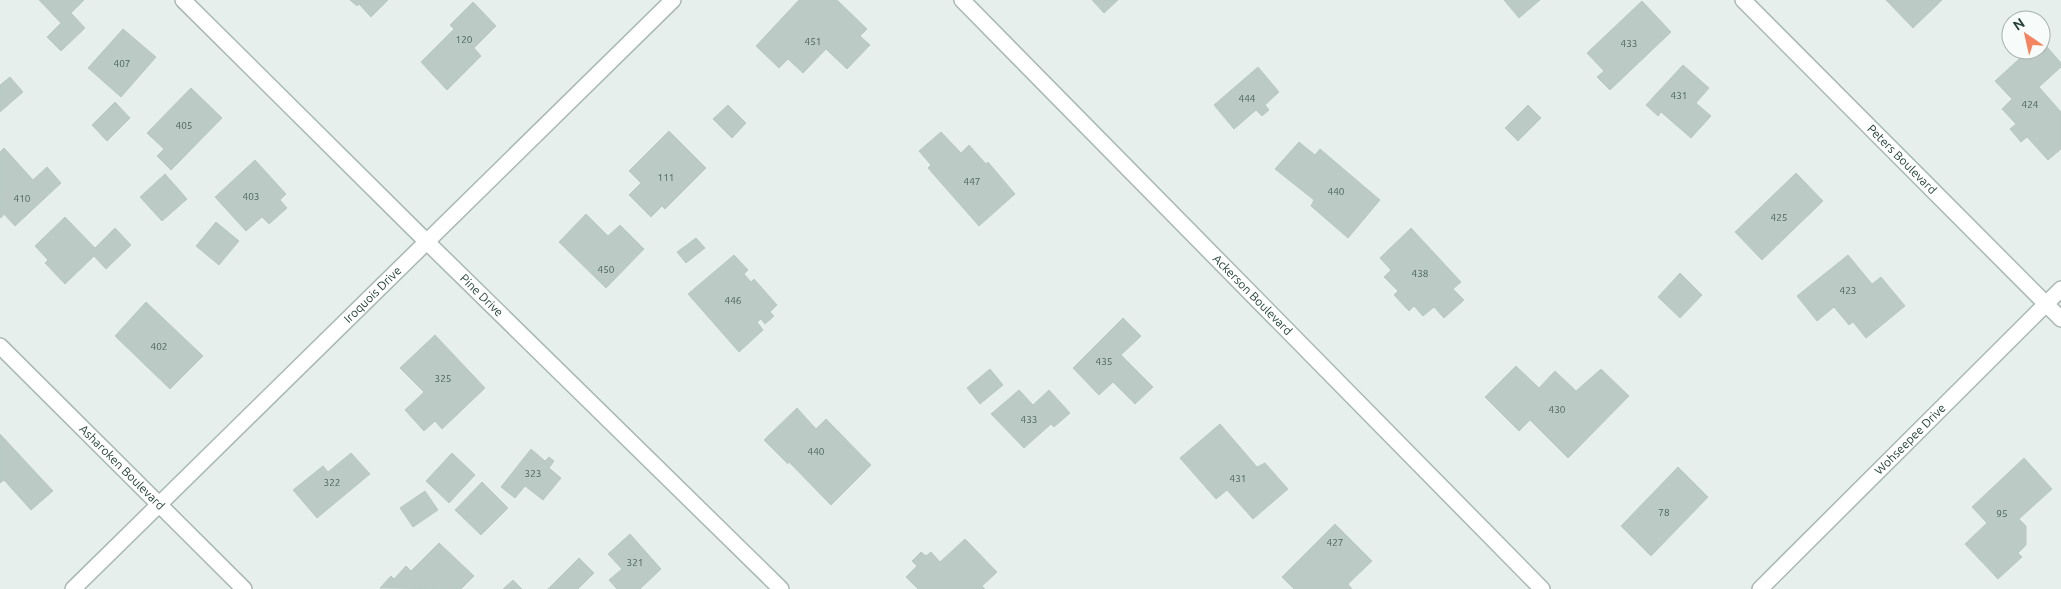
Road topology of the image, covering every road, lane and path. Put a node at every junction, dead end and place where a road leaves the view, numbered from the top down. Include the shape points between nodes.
1 (183, 0) edge
2 (673, 0) edge
3 (962, 0) edge
4 (1743, 0) edge
5 (426, 242) junction
6 (2061, 289) edge
7 (2046, 304) junction
8 (2061, 319) edge
9 (0, 346) edge
10 (159, 505) junction
11 (73, 589) edge
12 (244, 589) edge
13 (781, 589) edge
14 (1542, 589) edge
15 (1760, 589) edge

1 - 5 street, Pine Drive
2 - 5 street, Iroquois Drive
3 - 14 street, Ackerson Boulevard
4 - 7 street, Peters Boulevard
5 - 10 street, Iroquois Drive
5 - 13 street, Pine Drive
6 - 7 street, Wohseepee Drive
7 - 8 street, Peters Boulevard
7 - 15 street, Wohseepee Drive
9 - 10 street, Asharoken Boulevard
10 - 11 street, Iroquois Drive
10 - 12 street, Asharoken Boulevard

